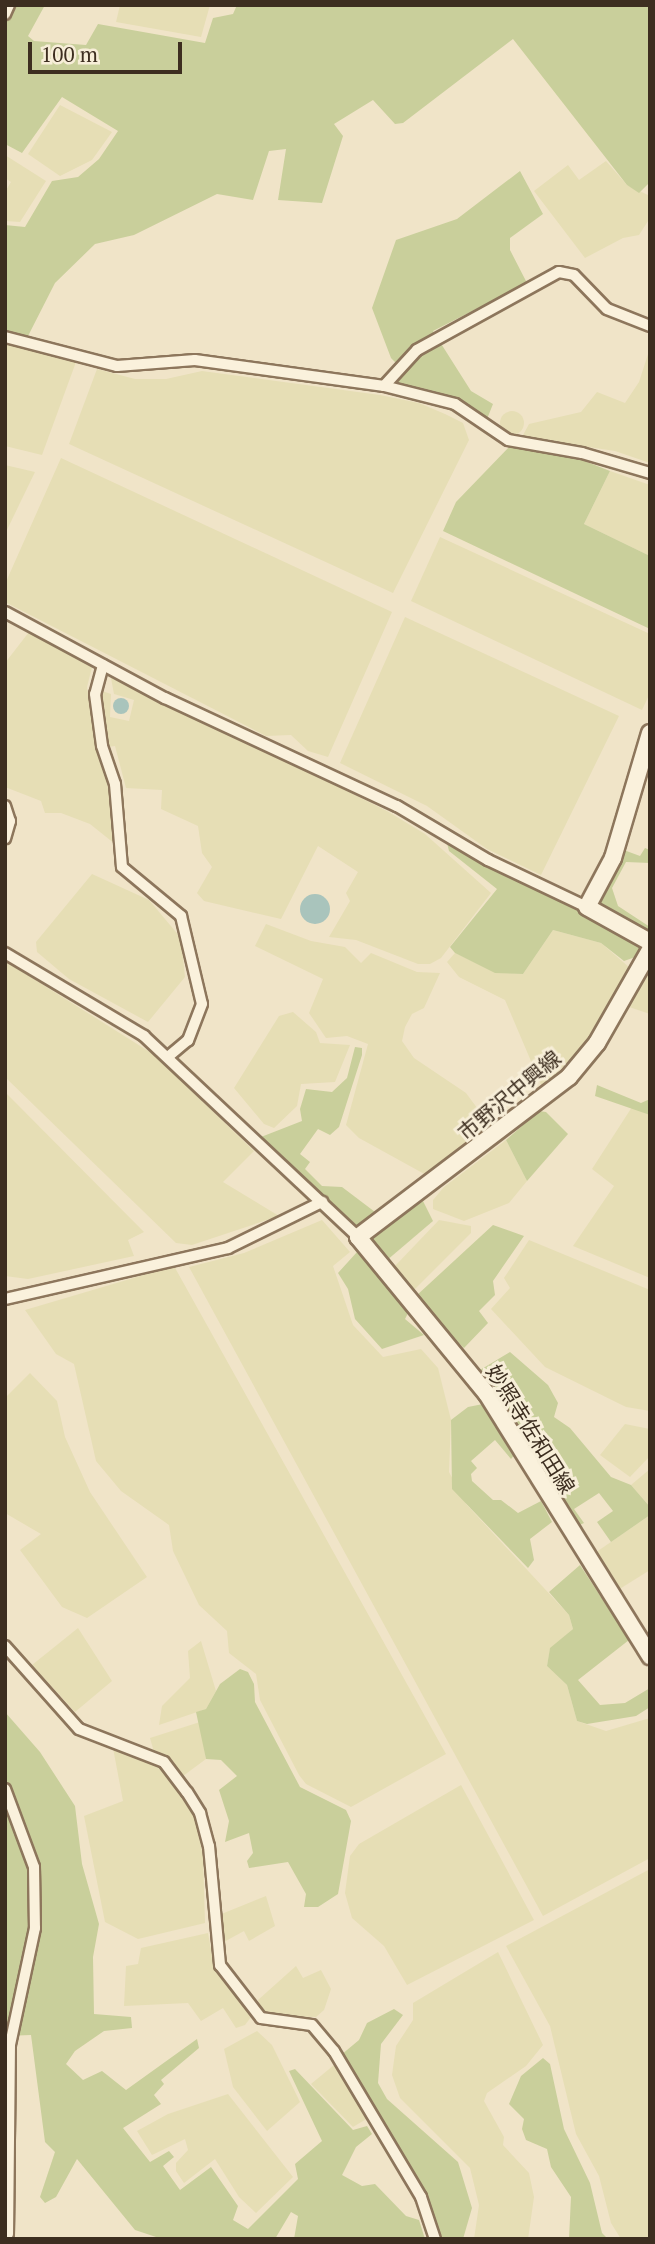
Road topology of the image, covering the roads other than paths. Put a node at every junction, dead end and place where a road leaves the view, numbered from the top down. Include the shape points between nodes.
1 (9, 5) edge
2 (5, 15) edge
3 (650, 326) edge
4 (5, 337) edge
5 (384, 386) junction
6 (650, 473) edge
7 (5, 612) edge
8 (103, 665) junction
9 (650, 733) edge
10 (5, 806) edge
11 (5, 838) edge
12 (587, 907) junction
13 (650, 942) edge
14 (650, 950) edge
15 (5, 953) edge
16 (169, 1057) junction
17 (322, 1202) junction
18 (358, 1237) junction
19 (5, 1299) edge
20 (5, 1646) edge
21 (650, 1657) edge
22 (5, 1789) edge
23 (8, 2235) edge
24 (435, 2239) edge

1 - 2 street
3 - 5 street via 607,309 574,275 559,272 417,349
4 - 5 street via 117,366 195,360
5 - 6 street via 456,404 508,440 582,453
7 - 8 street
8 - 12 street via 397,806 488,860
8 - 16 street via 95,694 102,746 115,784 122,867 181,916 201,1004 188,1040
9 - 12 main road via 613,858
10 - 11 street via 10,821
12 - 13 main road
14 - 18 main road, 市野沢中興線 via 597,1043 569,1077
15 - 16 street via 144,1036
16 - 17 street
17 - 18 street
17 - 19 street via 228,1248
18 - 21 main road, 妙照寺佐和田線 via 487,1394
20 - 24 street via 79,1729 164,1762 187,1792 200,1813 209,1846 219,1965 261,2018 312,2025 334,2051 421,2197
22 - 23 street via 34,1867 35,1928 10,2045

